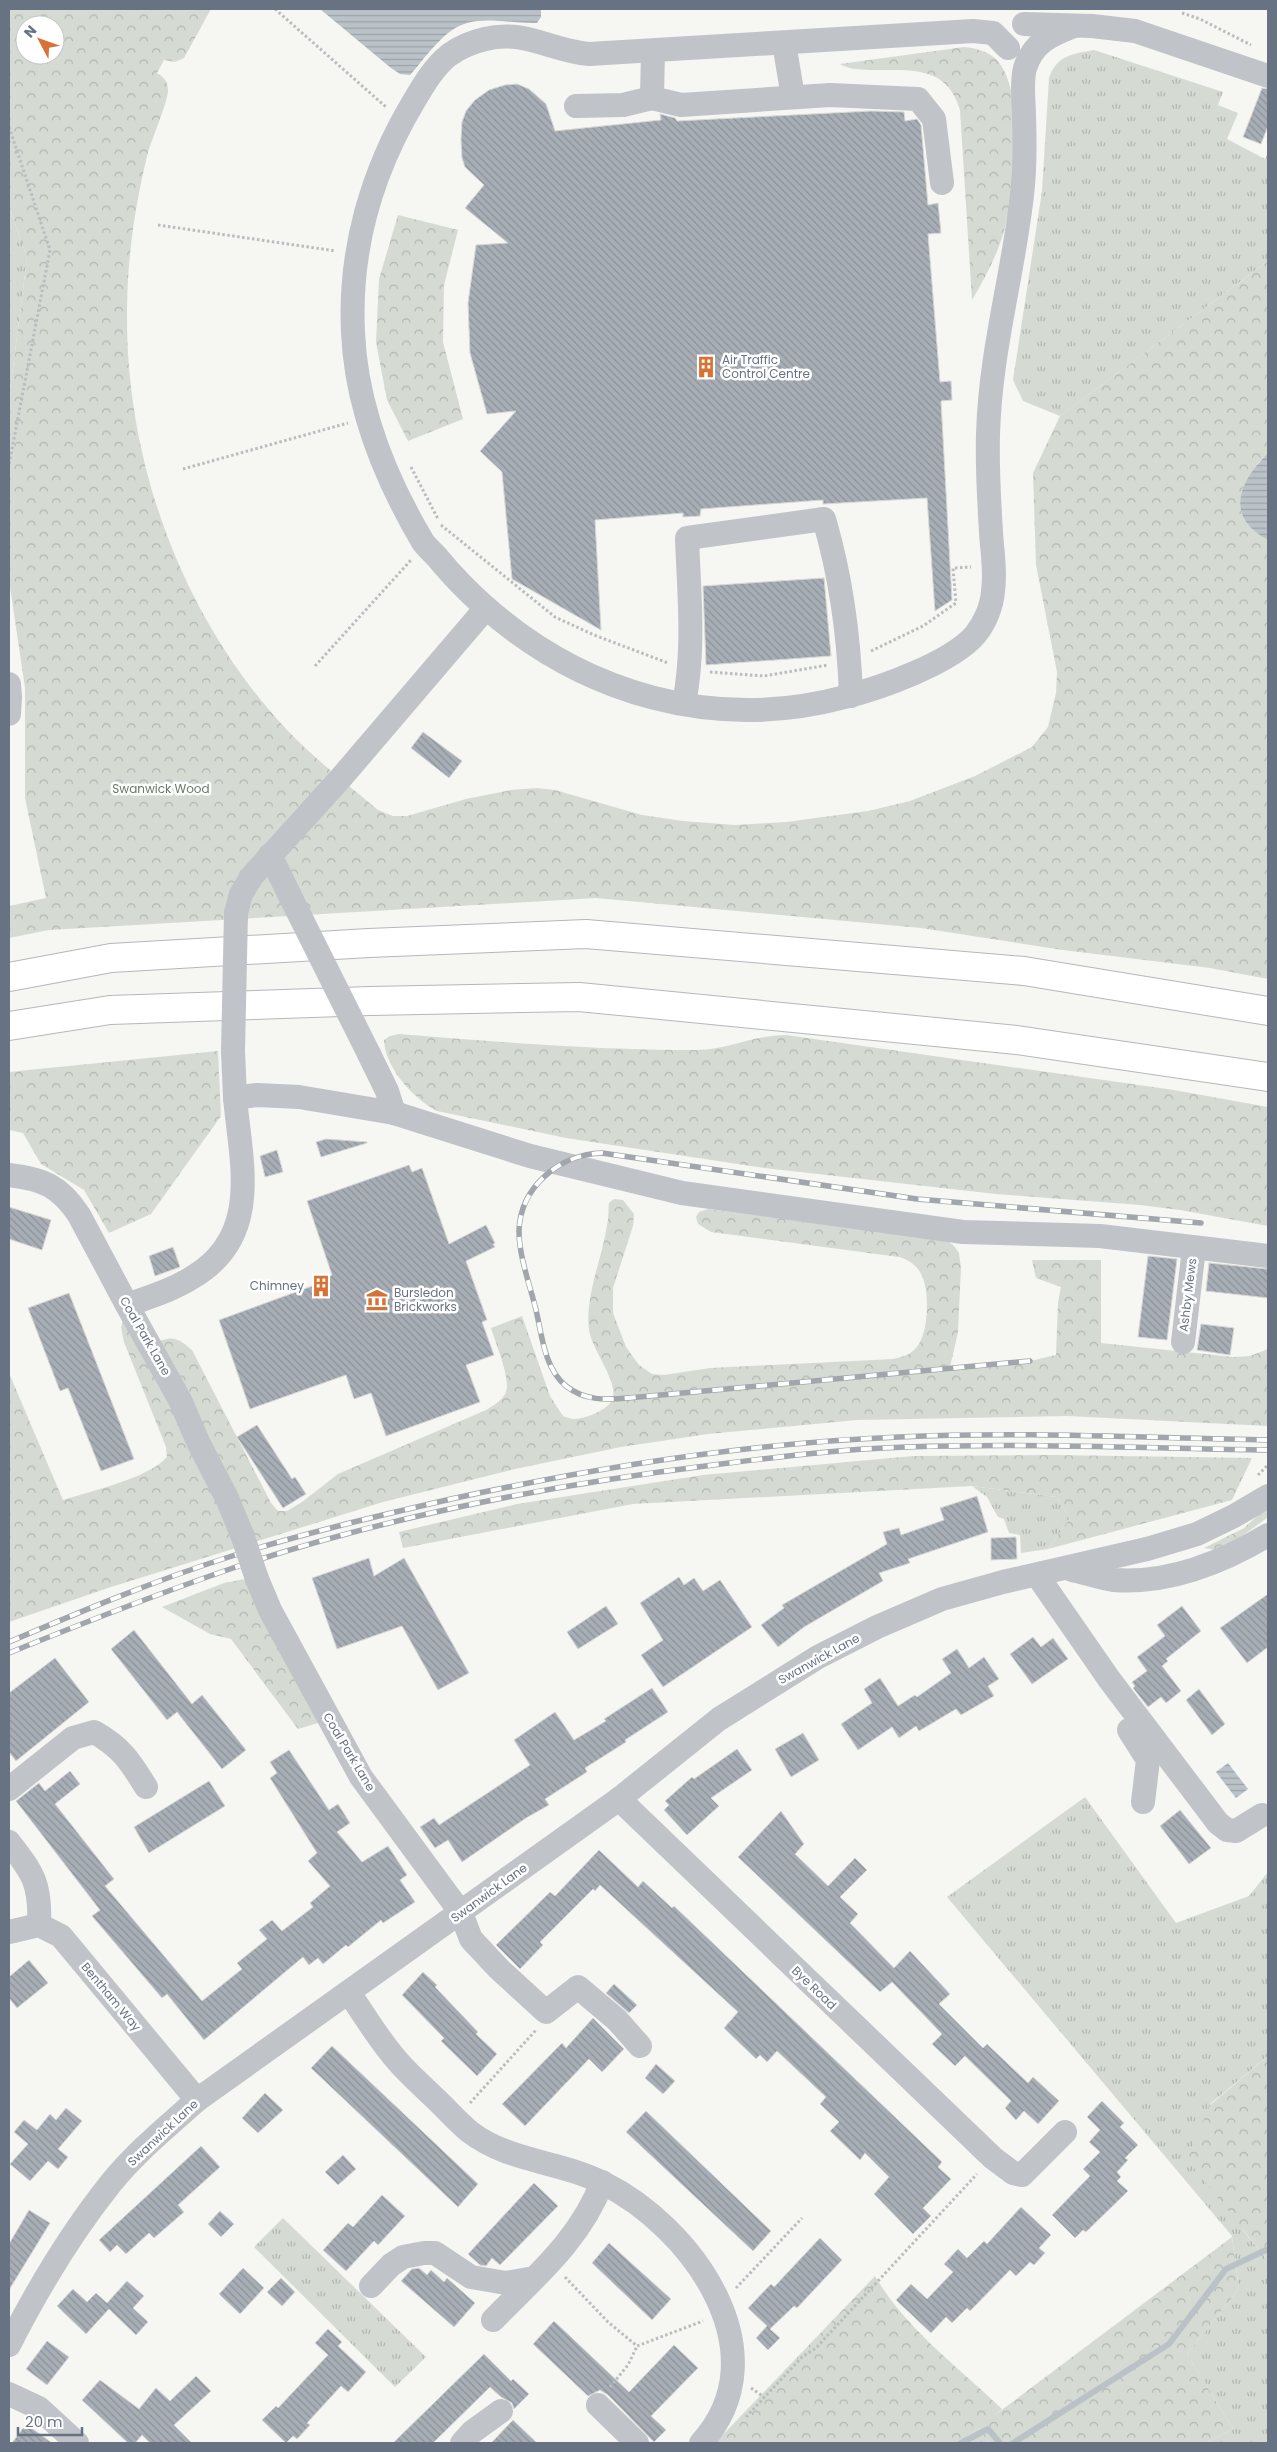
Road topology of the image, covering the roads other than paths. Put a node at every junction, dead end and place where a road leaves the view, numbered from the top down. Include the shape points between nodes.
1 (1021, 24) junction
2 (1074, 26) junction
3 (973, 31) junction
4 (784, 43) junction
5 (1018, 49) junction
6 (653, 51) junction
7 (1268, 76) edge
8 (652, 98) junction
9 (792, 98) junction
10 (576, 106) dead end
11 (942, 183) dead end
12 (486, 608) junction
13 (851, 696) junction
14 (684, 703) junction
15 (270, 855) junction
16 (9, 977) edge
17 (1268, 1011) edge
18 (9, 1026) edge
19 (1268, 1077) edge
20 (235, 1098) junction
21 (394, 1113) junction
22 (9, 1175) edge
23 (1194, 1248) junction
24 (1268, 1256) edge
25 (127, 1305) junction
26 (1183, 1342) dead end
27 (1268, 1496) edge
28 (1268, 1535) edge
29 (1066, 1569) junction
30 (1029, 1577) junction
31 (146, 1787) dead end
32 (9, 1789) edge
33 (619, 1799) junction
34 (1143, 1802) dead end
35 (1262, 1814) dead end
36 (9, 1842) edge
37 (462, 1913) junction
38 (39, 1925) junction
39 (9, 1932) edge
40 (349, 1993) junction
41 (640, 2046) dead end
42 (197, 2100) junction
43 (1065, 2132) dead end
44 (602, 2182) junction
45 (534, 2278) junction
46 (372, 2286) dead end
47 (493, 2320) dead end
48 (9, 2345) edge
49 (9, 2394) edge
50 (598, 2405) road end
51 (501, 2412) dead end
52 (77, 2443) edge
53 (462, 2443) edge
54 (638, 2443) edge
55 (701, 2443) edge

1 - 2 street
1 - 3 street
1 - 5 street via 1029,26 1037,38
2 - 5 street
2 - 7 street via 1144,33
3 - 4 street
3 - 5 street via 997,35
4 - 6 street
4 - 9 street
5 - 13 street via 1023,78 1025,140 1022,193 989,395 992,599 973,637 956,650 922,669
6 - 8 street
6 - 12 street via 578,53 529,38 505,36 456,50 429,76 406,114 382,162 367,207 357,254 353,303 354,346 367,418 385,468 424,545
8 - 9 street via 680,105
8 - 10 street via 622,105
9 - 11 street via 830,95 918,99 934,119
12 - 14 street via 527,641 583,673 640,694
12 - 15 street via 340,779
13 - 14 street via 804,707 766,711
13 - 14 street via 850,662 837,564 824,519 687,538 690,671
15 - 20 street, bridge via 244,886 236,913
15 - 21 street, bridge via 387,1091
16 - 17 highway via 111,958 586,934 1024,971
18 - 19 highway via 110,1010 579,996 1017,1040
20 - 21 street, Ashby Mews via 299,1096
20 - 25 street via 244,1188 241,1217 236,1229 219,1254 196,1276
21 - 23 street, Ashby Mews via 530,1156 682,1193 963,1232 1100,1236
22 - 25 street, Coal Park Lane via 43,1182 62,1192
23 - 24 street, Ashby Mews
23 - 26 street, Ashby Mews
25 - 37 street, Coal Park Lane, bridge via 180,1400 227,1498 270,1610 361,1777
27 - 29 street, Swanwick Lane via 1197,1534
28 - 29 street, Swanwick Lane via 1245,1549 1198,1569 1155,1577 1114,1580
29 - 30 street, Swanwick Lane
30 - 33 street, Swanwick Lane via 942,1599 818,1657 719,1719
30 - 34 street via 1145,1753 1148,1760
30 - 35 street via 1218,1823 1227,1830 1236,1831
31 - 32 street via 114,1743 94,1732 73,1738
33 - 37 street, Swanwick Lane
33 - 43 street, Bye Road via 993,2158 1013,2173 1022,2174
36 - 38 street via 31,1870 40,1899
37 - 40 street, Swanwick Lane
37 - 41 street, Coal Park Lane via 471,1939 546,2012 578,1987 618,2020
38 - 39 street
38 - 42 street, Bentham Way via 61,1936
40 - 42 street, Swanwick Lane
40 - 44 street via 401,2065 469,2131 493,2147
42 - 48 street, Swanwick Lane via 158,2134 112,2182 69,2240
44 - 45 street via 594,2204 577,2231
44 - 55 street via 660,2220 701,2270 722,2309 733,2352 733,2375 724,2407
45 - 46 street via 506,2282 471,2277 435,2253 424,2253 402,2256
45 - 47 street
49 - 52 street via 39,2408
50 - 54 street
51 - 53 street

